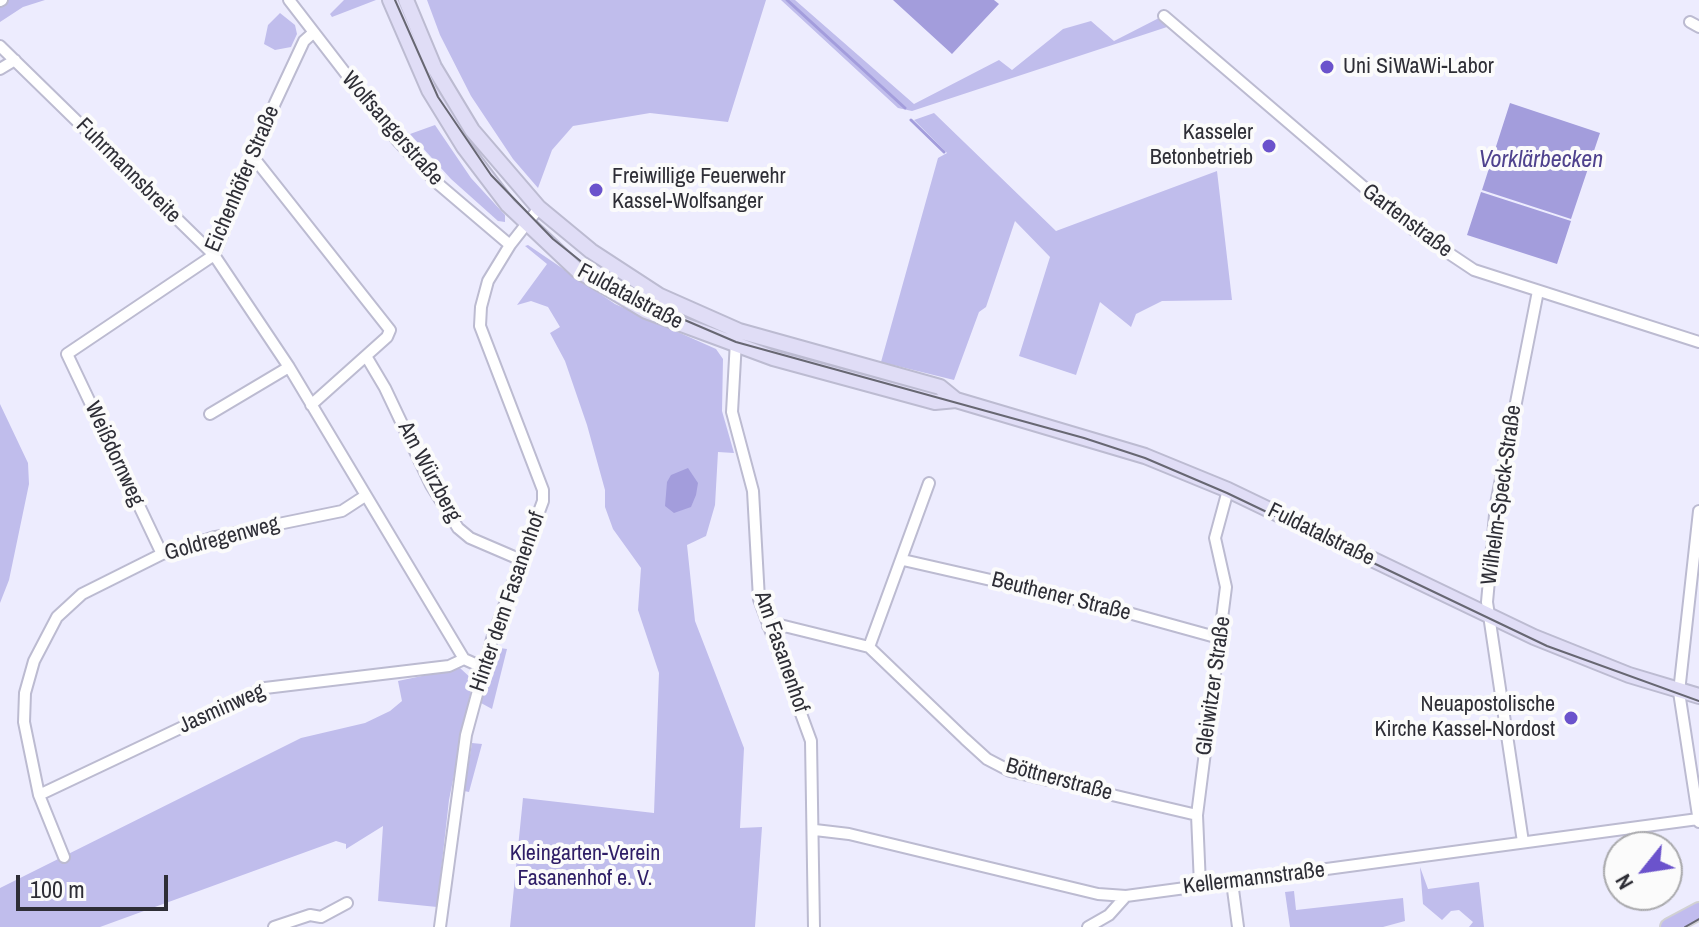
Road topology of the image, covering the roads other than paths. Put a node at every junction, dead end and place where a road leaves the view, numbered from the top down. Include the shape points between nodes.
1 (289, 0) edge
2 (390, 0) edge
3 (406, 0) edge
4 (1164, 16) dead end
5 (313, 33) junction
6 (0, 46) edge
7 (15, 60) junction
8 (0, 69) edge
9 (254, 158) junction
10 (539, 208) junction
11 (525, 225) junction
12 (510, 245) junction
13 (214, 255) junction
14 (1538, 291) junction
15 (739, 331) junction
16 (1699, 342) edge
17 (735, 346) junction
18 (67, 354) joint
19 (366, 356) junction
20 (289, 367) junction
21 (956, 400) junction
22 (311, 405) junction
23 (210, 414) dead end
24 (929, 483) dead end
25 (1228, 490) junction
26 (365, 496) junction
27 (1699, 511) edge
28 (162, 554) junction
29 (519, 559) junction
30 (903, 560) junction
31 (1488, 615) junction
32 (768, 626) junction
33 (1219, 638) junction
34 (869, 647) junction
35 (464, 659) junction
36 (484, 668) junction
37 (1679, 692) junction
38 (1699, 696) edge
39 (1699, 706) edge
40 (39, 795) junction
41 (1197, 815) junction
42 (1698, 820) edge
43 (815, 830) junction
44 (1523, 842) junction
45 (64, 857) dead end
46 (1232, 882) junction
47 (1200, 885) junction
48 (1126, 896) junction
49 (347, 903) dead end
50 (1699, 911) edge
51 (322, 922) edge
52 (1100, 924) edge
53 (274, 927) edge
54 (440, 927) edge
55 (814, 927) edge
56 (1088, 927) edge
57 (1238, 927) edge
58 (1669, 927) edge

1 - 5 street, Wolfsangerstraße
2 - 11 main road, Fuldatalstraße via 442,114
3 - 10 main road, Fuldatalstraße via 434,67 472,130
4 - 14 street, Gartenstraße via 1414,230 1474,270
5 - 9 street, Eichenhöfer Straße via 278,96
5 - 12 street, Wolfsangerstraße via 436,182
6 - 7 street, Fuhrmannsbreite
7 - 8 street
7 - 13 street, Fuhrmannsbreite
9 - 13 street, Eichenhöfer Straße
9 - 19 street via 390,330
10 - 11 street, Hinter dem Fasanenhof
10 - 15 main road, Fuldatalstraße via 639,284
11 - 12 street, Hinter dem Fasanenhof
11 - 17 main road, Fuldatalstraße via 604,288 646,311
12 - 29 street, Hinter dem Fasanenhof via 484,290 480,326 543,490
13 - 18 street, Eichenhöfer Straße
13 - 20 street, Fuhrmannsbreite
14 - 16 street, Gartenstraße
14 - 31 street, Wilhelm-Speck-Straße via 1496,504
15 - 17 street, Am Fasanenhof
15 - 21 main road, Fuldatalstraße via 940,387
17 - 21 main road, Fuldatalstraße via 935,402
17 - 32 street, Am Fasanenhof via 732,412 753,491 757,576
18 - 28 street, Weißdornweg
19 - 22 street
19 - 29 street, Am Würzberg via 458,528
20 - 22 street, Fuhrmannsbreite
20 - 23 street
21 - 25 main road, Fuldatalstraße via 1114,445
22 - 26 street, Fuhrmannsbreite
24 - 30 street
25 - 31 main road, Fuldatalstraße
25 - 33 street, Gleiwitzer Straße via 1215,538 1226,587
26 - 28 street, Goldregenweg via 342,511 215,537
26 - 35 street, Fuhrmannsbreite
27 - 37 street
28 - 40 street, Goldregenweg via 82,594 57,617 42,641 25,693 24,722
29 - 36 street, Hinter dem Fasanenhof
30 - 33 street, Beuthener Straße
30 - 34 street
31 - 37 main road, Fuldatalstraße via 1561,649
31 - 44 street, Wilhelm-Speck-Straße
32 - 34 street, Böttnerstraße
32 - 43 street, Am Fasanenhof via 811,741
33 - 41 street, Gleiwitzer Straße
34 - 41 street, Böttnerstraße via 987,759 1010,771
35 - 36 street
35 - 40 street, Jasminweg via 434,668 265,688
36 - 54 street, Hinter dem Fasanenhof via 461,764
37 - 38 main road, Fuldatalstraße
37 - 39 main road, Fuldatalstraße
37 - 42 street
40 - 45 street, Goldregenweg
41 - 47 street, Gleiwitzer Straße
42 - 44 street, Kellermannstraße
43 - 48 street, Kellermannstraße
43 - 55 street, Am Fasanenhof
44 - 46 street, Kellermannstraße
46 - 47 street, Kellermannstraße
46 - 57 street
47 - 48 street, Kellermannstraße
48 - 52 street
49 - 51 street
50 - 58 main road
51 - 53 street via 310,915
52 - 56 street

